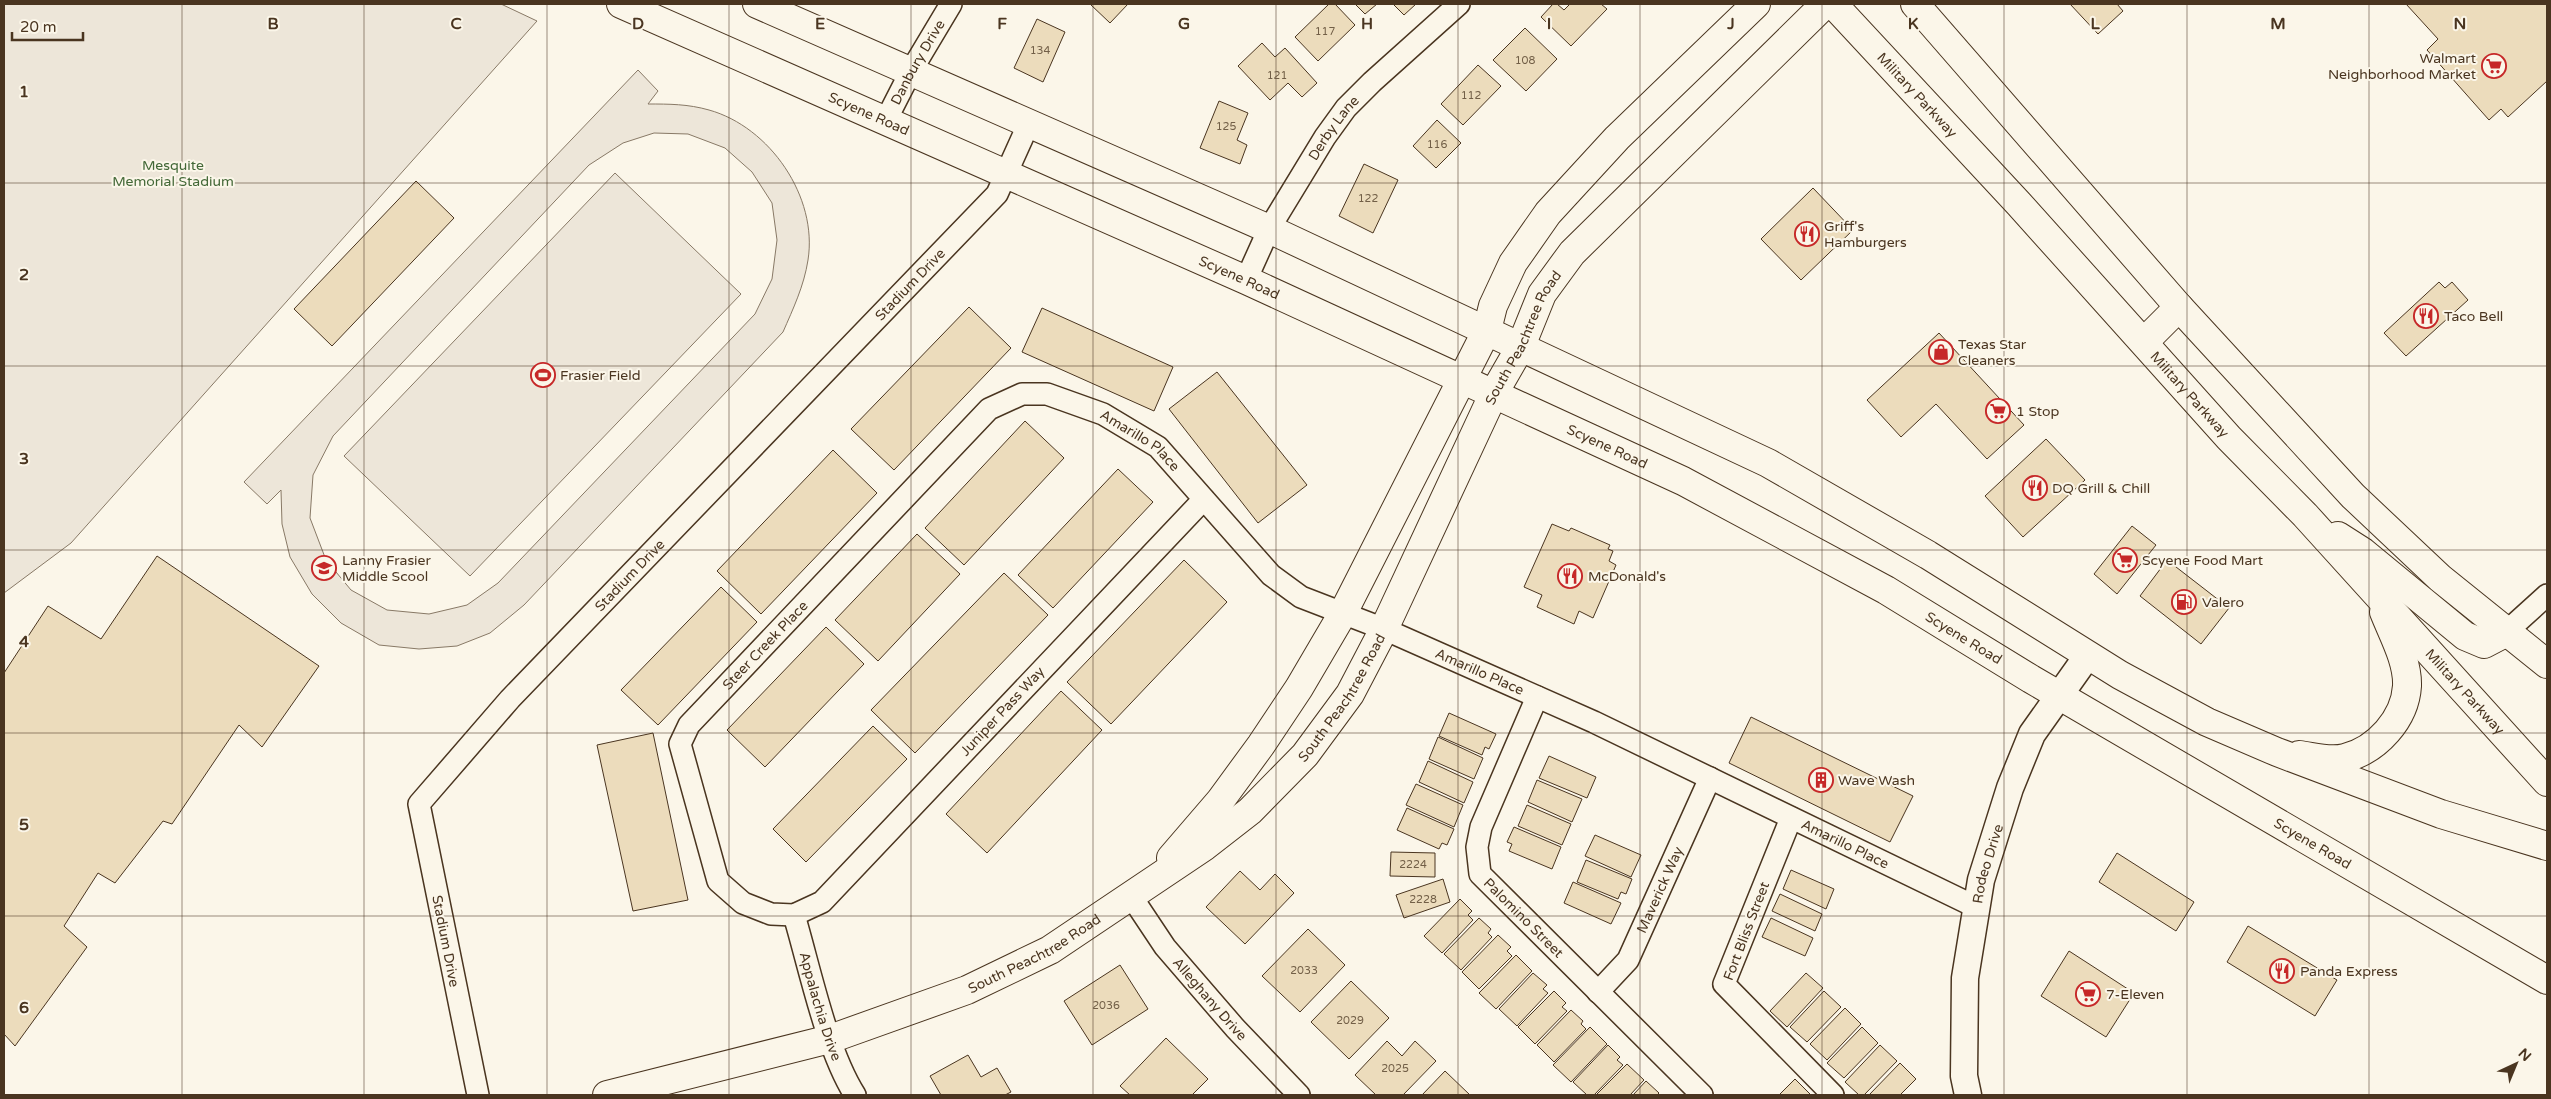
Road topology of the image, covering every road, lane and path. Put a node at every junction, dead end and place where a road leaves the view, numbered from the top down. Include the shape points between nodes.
1 (621, 4) edge
2 (757, 4) edge
3 (951, 4) edge
4 (1459, 4) edge
5 (1756, 4) edge
6 (1825, 4) edge
7 (1833, 4) edge
8 (1915, 4) edge
9 (911, 71) junction
10 (885, 122) junction
11 (1029, 124) junction
12 (1008, 173) junction
13 (1269, 229) junction
14 (1246, 280) junction
15 (2178, 307) junction
16 (1488, 330) junction
17 (2144, 342) junction
18 (1521, 346) junction
19 (1462, 378) junction
20 (1494, 393) junction
21 (1022, 394) joint
22 (1204, 498) junction
23 (2305, 515) junction
24 (2377, 595) junction
25 (2547, 596) edge
26 (1343, 613) junction
27 (1384, 629) junction
28 (2506, 633) junction
29 (2088, 655) junction
30 (2547, 664) edge
31 (2058, 695) junction
32 (1537, 697) junction
33 (2276, 752) junction
34 (1710, 778) junction
35 (2547, 782) edge
36 (1791, 818) junction
37 (2547, 846) edge
38 (1140, 890) junction
39 (1976, 907) junction
40 (794, 915) junction
41 (2547, 980) edge
42 (1598, 992) junction
43 (830, 1039) junction
44 (478, 1095) edge
45 (607, 1095) edge
46 (855, 1095) edge
47 (1299, 1095) edge
48 (1702, 1095) edge
49 (1833, 1095) edge
50 (1968, 1095) edge

1 - 10 main road, Scyene Road
2 - 9 main road
3 - 9 street, Danbury Drive
4 - 13 street, Derby Lane via 1346,108
5 - 16 main road via 1617,138 1548,213 1513,263 1493,306
6 - 18 main road, South Peachtree Road via 1572,253 1542,294
7 - 17 main road, Military Parkway
8 - 15 main road
9 - 10 street, Danbury Drive
9 - 11 main road
10 - 12 main road, Scyene Road
11 - 12 street, Stadium Drive
11 - 13 main road
12 - 14 main road, Scyene Road
12 - 44 street, Stadium Drive via 997,194 510,699 419,804
13 - 14 street, Derby Lane
13 - 16 main road
14 - 19 main road, Scyene Road
15 - 17 main road
15 - 28 main road via 2353,496 2440,578
16 - 18 main road
16 - 19 main road
17 - 23 main road, Military Parkway via 2229,438
18 - 20 main road, South Peachtree Road
18 - 29 main road via 1768,463 1928,555
19 - 20 main road, Scyene Road
19 - 26 main road
20 - 27 main road, South Peachtree Road
20 - 31 main road, Scyene Road via 1744,512 1886,590
21 - 22 street, Amarillo Place via 1046,394 1103,414 1158,447
21 - 40 street, Steer Creek Place via 989,409 689,725 680,744 718,881 743,903 770,914
22 - 26 street, Amarillo Place via 1271,575 1301,597
22 - 40 street, Juniper Pass Way via 822,902
23 - 24 main road, Military Parkway
23 - 28 main road via 2363,552 2465,636 2484,644
24 - 33 main road via 2404,664 2407,685 2397,719 2384,735 2346,758 2331,760
24 - 35 main road, Military Parkway
25 - 28 street
26 - 27 street, Amarillo Place
26 - 38 main road via 1261,745 1220,800
27 - 32 street, Amarillo Place
27 - 38 main road, South Peachtree Road via 1350,694 1305,755 1250,811
28 - 30 main road
29 - 31 street, Rodeo Drive
29 - 33 main road via 2207,722
31 - 39 street, Rodeo Drive via 2032,734 2010,788 1981,880
31 - 41 main road, Scyene Road
32 - 34 street, Amarillo Place
32 - 42 street, Palomino Street via 1481,827 1477,847 1480,874
33 - 37 main road via 2442,814
34 - 36 street, Amarillo Place
34 - 42 street, Maverick Way via 1628,960
36 - 39 street, Amarillo Place
36 - 49 street, Fort Bliss Street via 1724,984
38 - 43 main road, South Peachtree Road via 1050,950 967,990
38 - 47 street, Alleghany Drive via 1165,947
39 - 50 street, Rodeo Drive via 1965,978 1964,1076
40 - 43 street, Appalachia Drive
42 - 48 street, Palomino Street
43 - 45 main road, South Peachtree Road
43 - 46 street, Appalachia Drive

